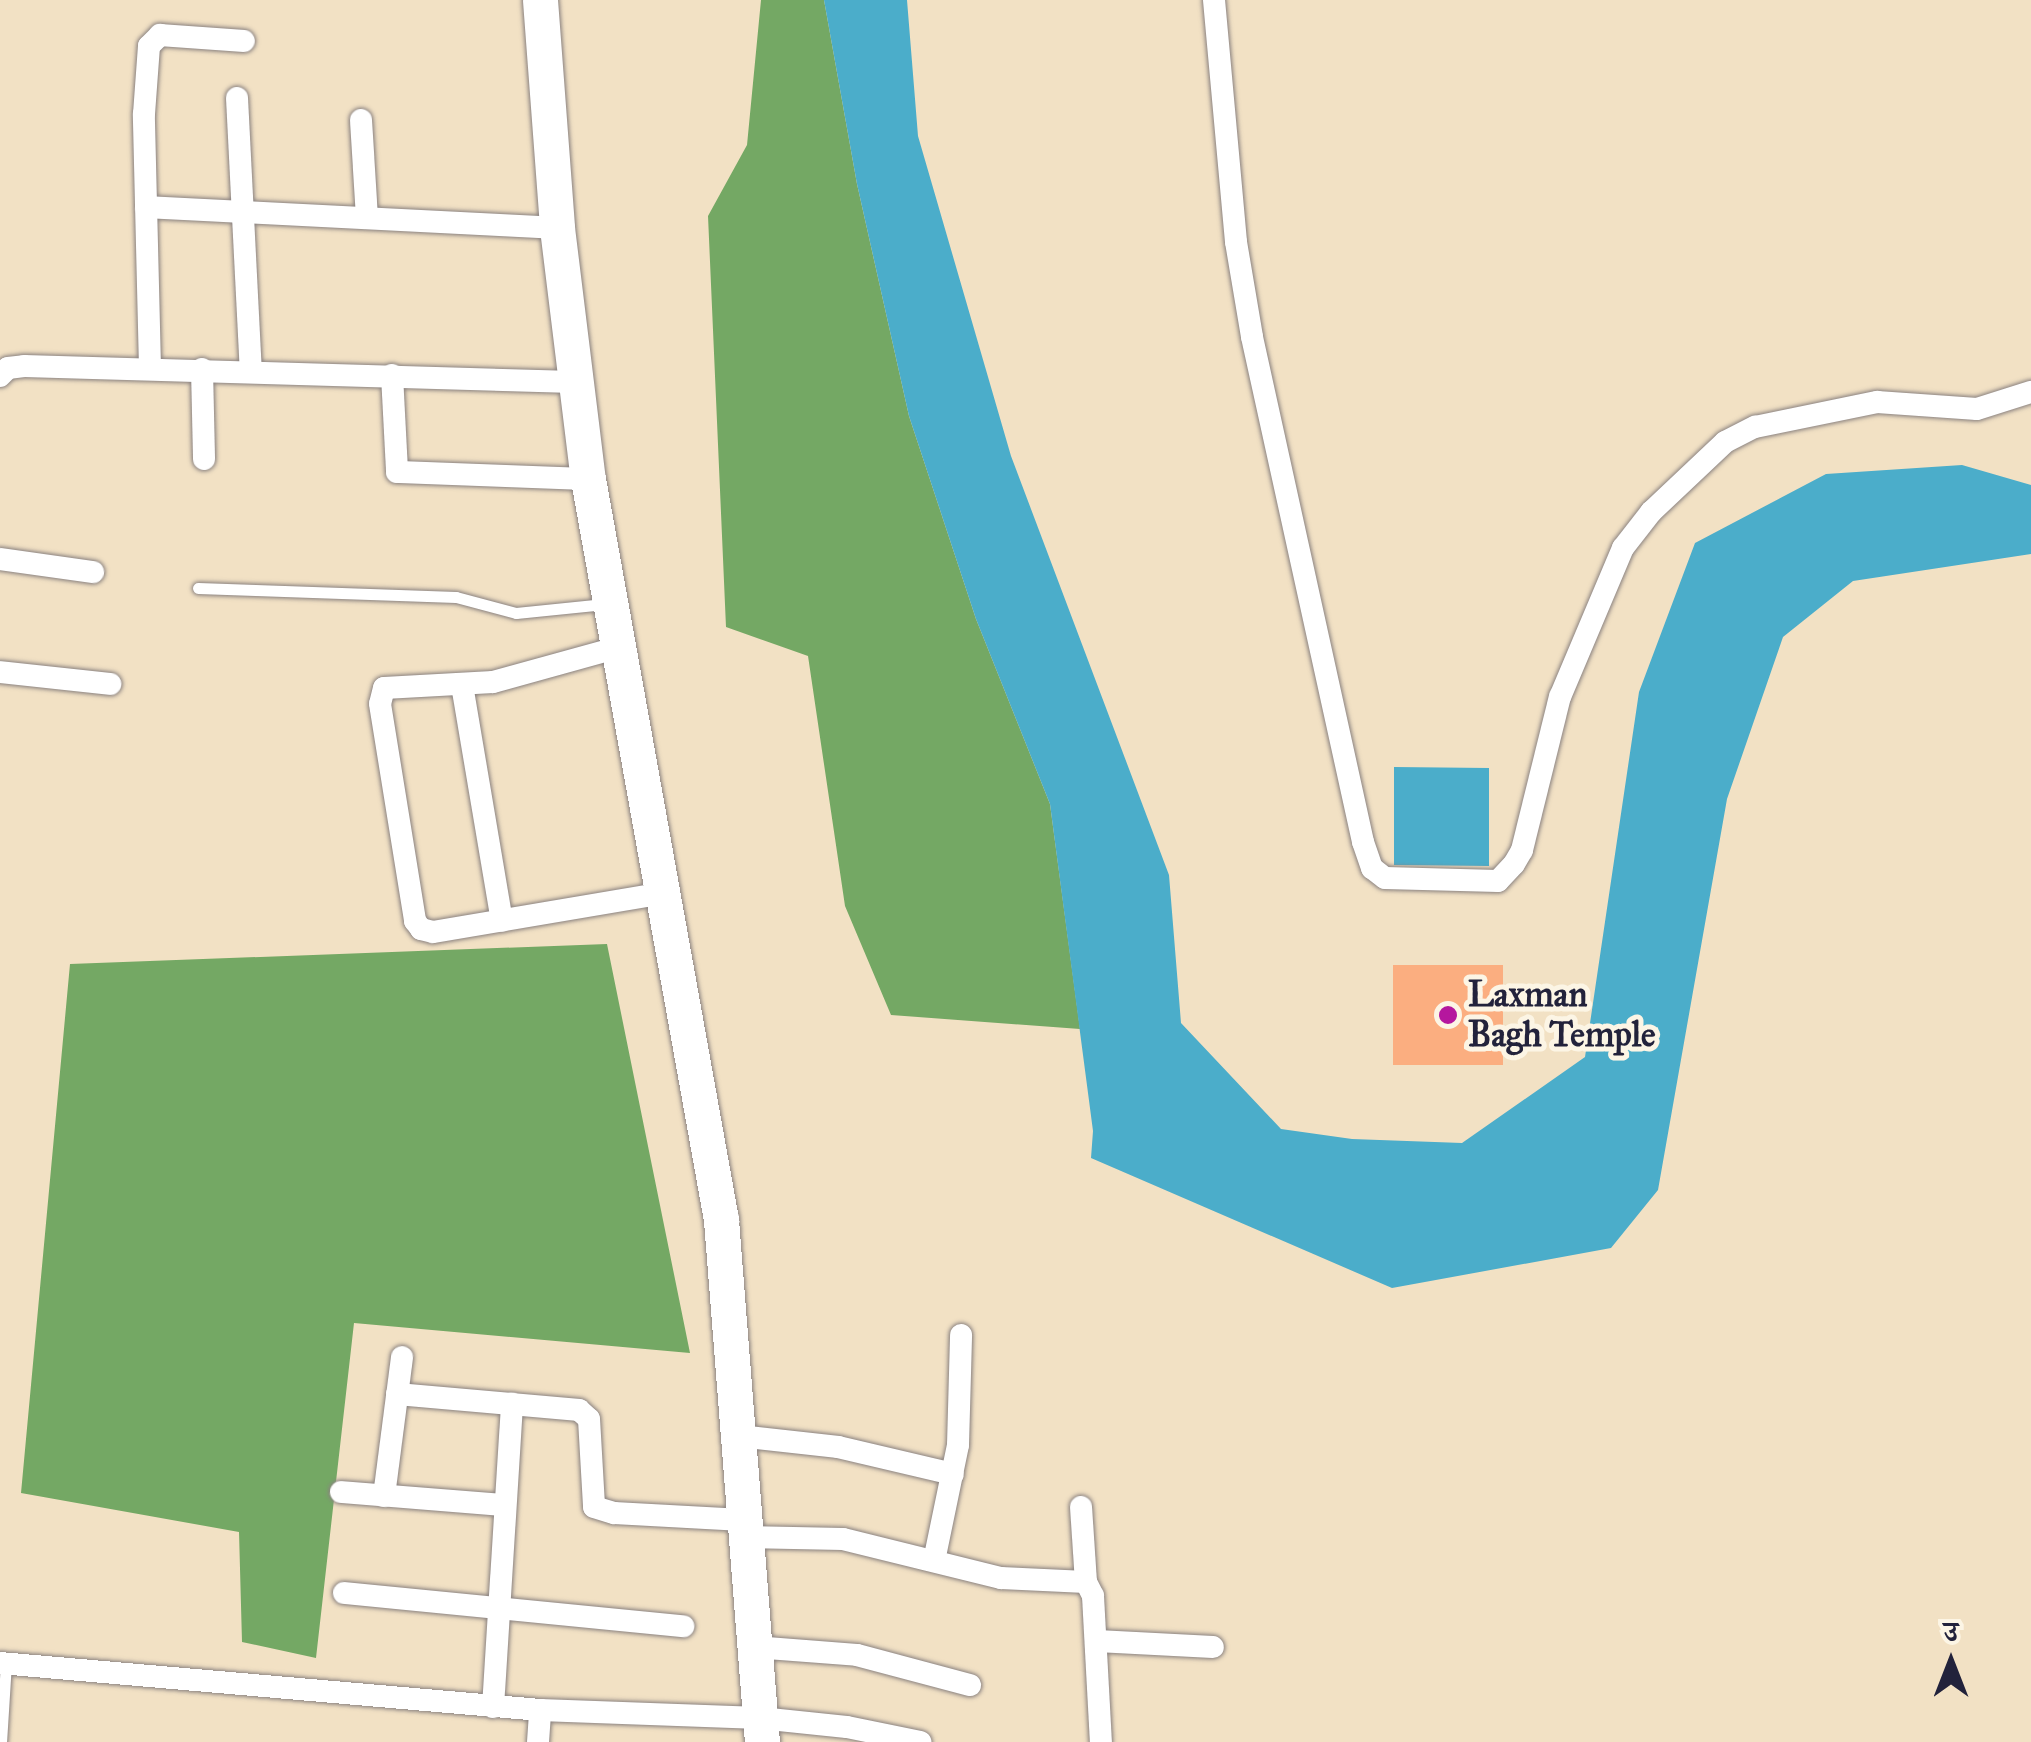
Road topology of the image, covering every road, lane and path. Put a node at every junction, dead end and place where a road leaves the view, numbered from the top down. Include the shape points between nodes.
1 (540, 0) edge
2 (1214, 0) edge
3 (244, 41) dead end
4 (237, 98) dead end
5 (362, 120) dead end
6 (146, 207) junction
7 (244, 212) junction
8 (367, 218) junction
9 (557, 228) junction
10 (150, 368) junction
11 (202, 369) junction
12 (251, 370) junction
13 (392, 375) junction
14 (0, 376) edge
15 (574, 382) junction
16 (2031, 392) edge
17 (204, 460) dead end
18 (588, 480) junction
19 (0, 559) edge
20 (93, 572) dead end
21 (198, 588) dead end
22 (608, 604) junction
23 (616, 648) junction
24 (0, 672) edge
25 (110, 684) dead end
26 (462, 685) junction
27 (664, 893) junction
28 (502, 920) junction
29 (961, 1335) dead end
30 (402, 1357) dead end
31 (397, 1394) junction
32 (512, 1404) junction
33 (739, 1436) junction
34 (953, 1474) junction
35 (341, 1492) dead end
36 (384, 1496) junction
37 (504, 1505) junction
38 (1081, 1508) dead end
39 (743, 1528) junction
40 (934, 1561) junction
41 (1086, 1582) junction
42 (344, 1593) dead end
43 (498, 1607) junction
44 (683, 1626) dead end
45 (1097, 1641) junction
46 (1213, 1647) dead end
47 (754, 1648) junction
48 (3, 1663) edge
49 (970, 1685) dead end
50 (492, 1707) junction
51 (540, 1710) junction
52 (761, 1730) edge
53 (1, 1742) edge
54 (538, 1742) edge
55 (920, 1742) edge
56 (1102, 1742) edge

1 - 9 main road
2 - 16 street via 1236,242 1252,337 1362,842 1372,868 1385,878 1498,881 1514,864 1560,697 1623,548 1725,442 1755,427 1877,402 1977,409
3 - 6 street via 153,38 144,89
4 - 7 street
5 - 8 street
6 - 7 street
6 - 10 street
7 - 8 street
7 - 12 street
8 - 9 street
9 - 15 main road
10 - 11 street
10 - 14 street via 24,366
11 - 12 street
11 - 17 street
12 - 13 street
13 - 15 street
13 - 18 street via 397,472
15 - 18 main road
18 - 22 main road
19 - 20 street
21 - 22 lane via 456,596 516,614
22 - 23 main road
23 - 26 street via 521,676
23 - 27 main road
24 - 25 street
26 - 28 street
26 - 28 street via 391,686 380,694 416,921 433,932
27 - 28 street
27 - 33 main road via 721,1220
29 - 34 street
30 - 31 street
31 - 32 street
31 - 36 street
32 - 37 street
32 - 39 street via 588,1414 590,1502 601,1511
33 - 34 street via 838,1447
33 - 39 main road
34 - 40 street
35 - 36 street
36 - 37 street
37 - 43 street
38 - 41 street
39 - 40 street via 843,1538
39 - 47 main road
40 - 41 street via 1016,1581
41 - 45 street
42 - 43 street
43 - 44 street
43 - 50 street
45 - 46 street
45 - 56 street
47 - 49 street via 857,1654
47 - 52 main road
48 - 50 street
48 - 53 lane
50 - 51 street
51 - 52 street
51 - 54 street
52 - 55 street via 847,1727

